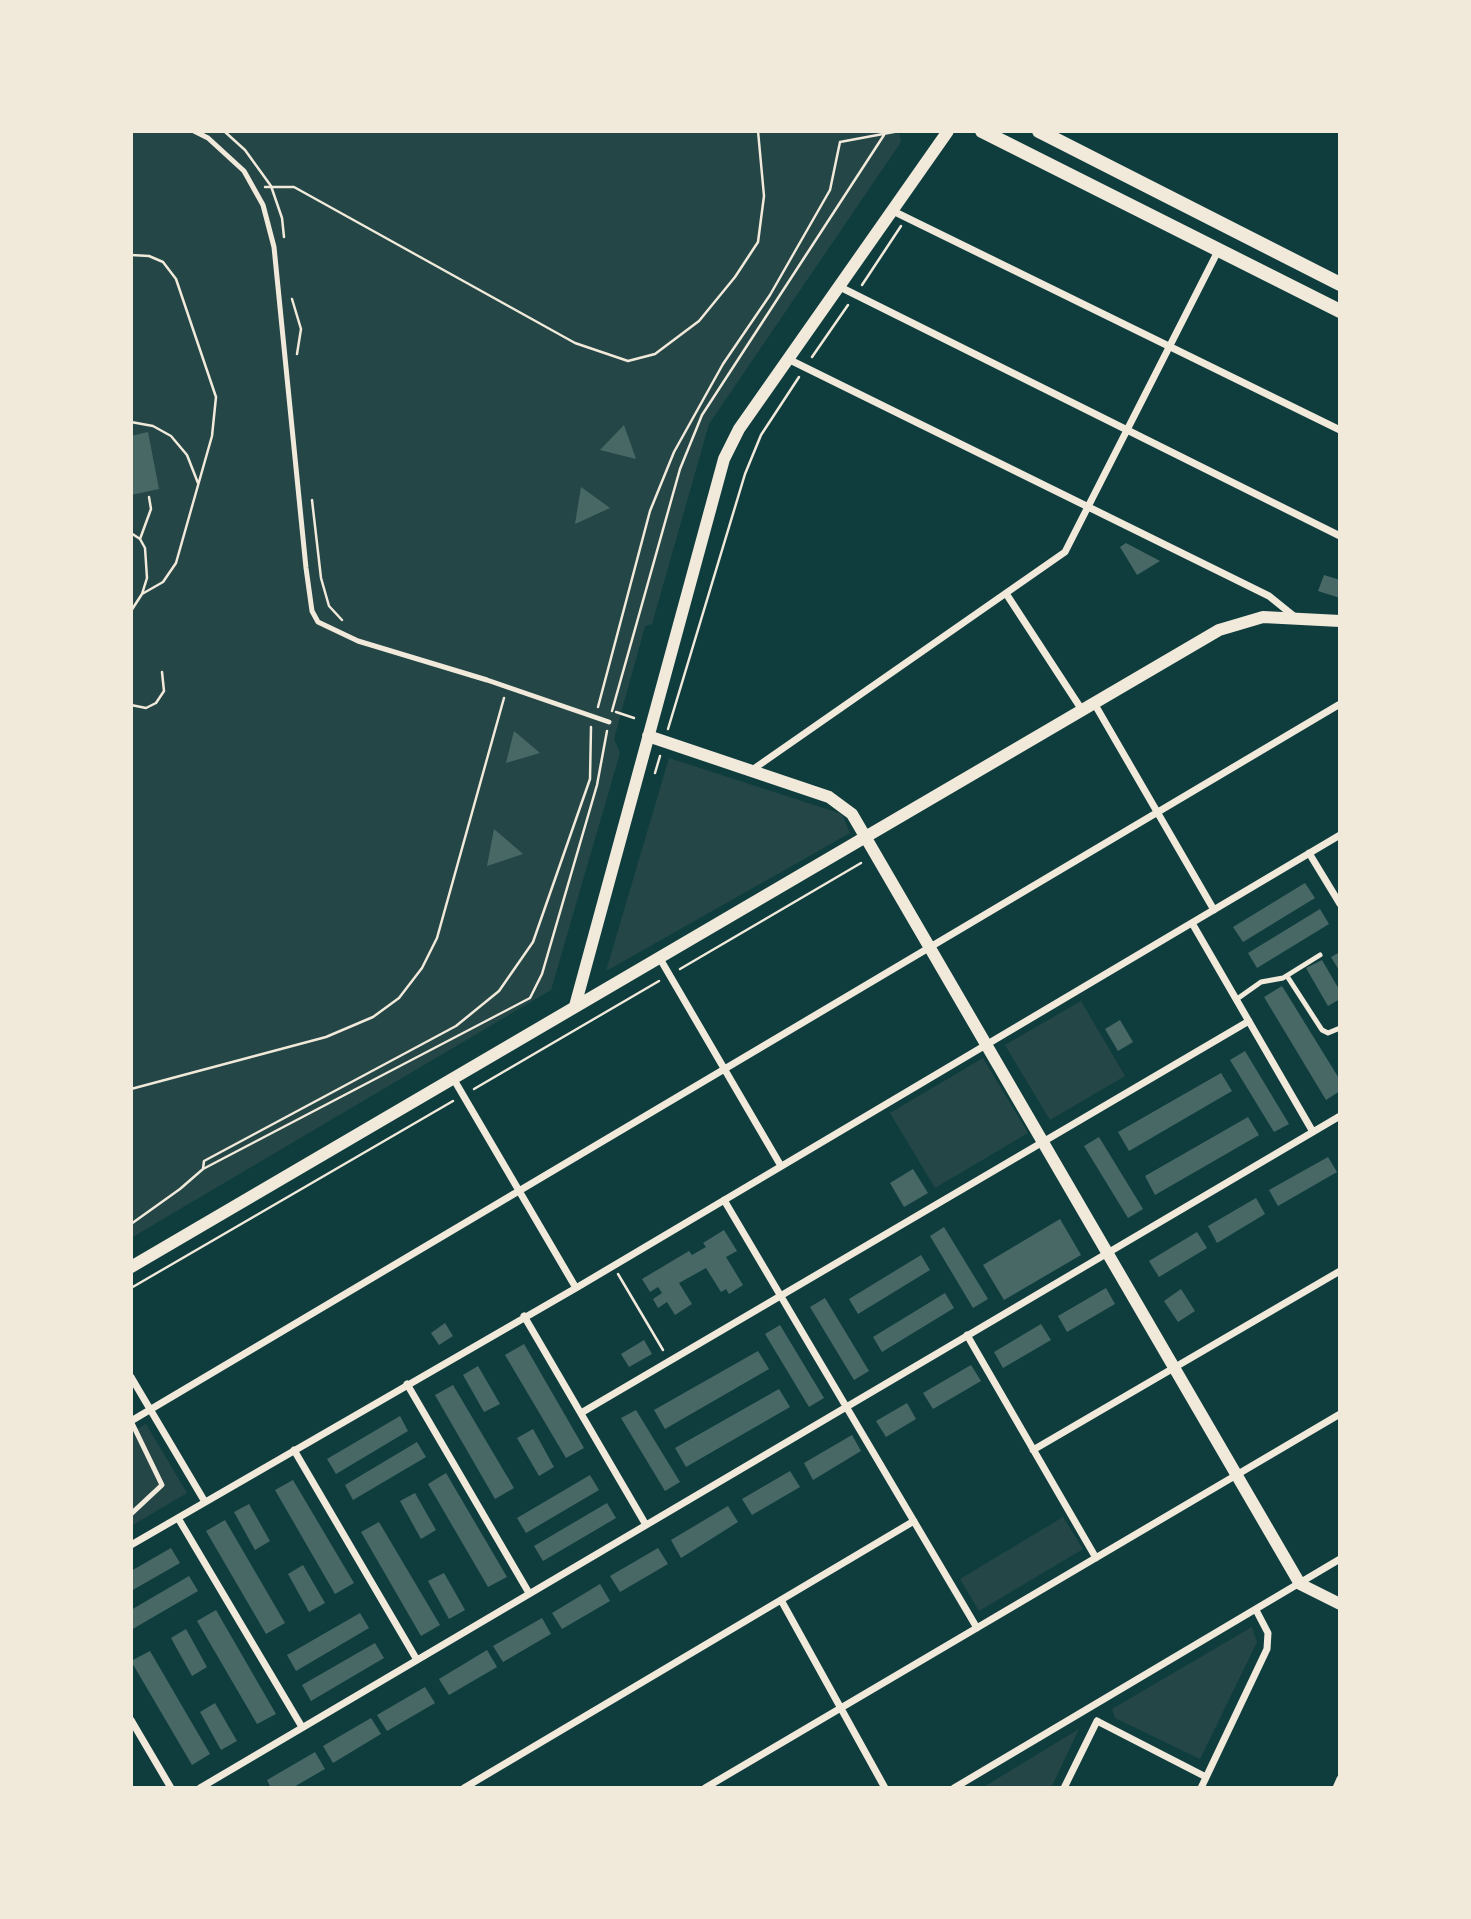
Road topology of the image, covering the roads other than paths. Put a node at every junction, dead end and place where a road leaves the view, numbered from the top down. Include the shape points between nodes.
1 (194, 131) edge
2 (948, 131) edge
3 (982, 131) edge
4 (1039, 131) edge
5 (893, 211) junction
6 (1218, 251) junction
7 (1340, 284) edge
8 (839, 287) junction
9 (1340, 311) edge
10 (1170, 346) junction
11 (788, 359) junction
12 (1128, 430) junction
13 (1340, 430) edge
14 (1089, 507) junction
15 (1340, 536) edge
16 (1007, 595) junction
17 (1296, 618) junction
18 (1340, 621) edge
19 (1094, 703) junction
20 (1340, 704) edge
21 (1082, 710) junction
22 (609, 722) dead end
23 (648, 736) junction
24 (752, 771) junction
25 (1157, 812) junction
26 (1340, 835) edge
27 (865, 836) junction
28 (1309, 853) junction
29 (1340, 904) edge
30 (1214, 909) junction
31 (1192, 922) junction
32 (930, 947) junction
33 (1320, 955) dead end
34 (659, 957) junction
35 (1287, 976) junction
36 (1237, 999) junction
37 (575, 1006) junction
38 (1250, 1021) junction
39 (1340, 1028) edge
40 (986, 1045) junction
41 (724, 1069) junction
42 (453, 1078) junction
43 (1340, 1116) edge
44 (1313, 1132) junction
45 (1043, 1143) junction
46 (781, 1166) junction
47 (520, 1190) junction
48 (724, 1200) junction
49 (1107, 1253) junction
50 (131, 1267) edge
51 (1340, 1271) edge
52 (576, 1287) junction
53 (782, 1297) junction
54 (524, 1316) junction
55 (967, 1335) junction
56 (1174, 1368) junction
57 (131, 1377) edge
58 (407, 1384) junction
59 (847, 1406) junction
60 (150, 1409) junction
61 (581, 1413) junction
62 (1340, 1414) edge
63 (131, 1421) edge
64 (294, 1450) junction
65 (1033, 1450) junction
66 (1236, 1475) junction
67 (205, 1502) junction
68 (131, 1514) edge
69 (178, 1518) junction
70 (914, 1521) junction
71 (646, 1525) junction
72 (131, 1545) edge
73 (1096, 1558) junction
74 (1340, 1559) edge
75 (1300, 1584) junction
76 (529, 1593) junction
77 (781, 1600) junction
78 (1340, 1604) edge
79 (1256, 1610) junction
80 (978, 1628) junction
81 (417, 1660) junction
82 (841, 1708) junction
83 (1089, 1709) junction
84 (131, 1720) edge
85 (1097, 1721) junction
86 (302, 1727) junction
87 (1206, 1777) junction
88 (1340, 1779) edge
89 (171, 1788) edge
90 (200, 1788) edge
91 (464, 1788) edge
92 (705, 1788) edge
93 (885, 1788) edge
94 (954, 1788) edge
95 (1065, 1788) edge
96 (1201, 1788) edge
97 (1336, 1788) edge

1 - 22 lane via 244,172 263,205 274,247 306,568 318,622 358,641
2 - 5 street
3 - 6 main road
4 - 7 main road
5 - 8 street
5 - 10 street
6 - 9 main road
6 - 10 street
8 - 11 street
8 - 12 street
10 - 12 street
10 - 13 street
11 - 14 street
11 - 23 street via 739,429 724,460
12 - 14 street
12 - 15 street
14 - 16 street via 1061,556
14 - 17 street via 1269,596
16 - 21 street
16 - 24 street
17 - 18 street
17 - 19 street via 1263,617 1233,624
19 - 21 street
19 - 25 street
20 - 25 street
21 - 27 street
23 - 24 street
23 - 37 street
24 - 27 street via 838,801
25 - 30 street
25 - 32 street
26 - 28 street
27 - 32 street
27 - 34 street
28 - 29 street
28 - 30 street
30 - 31 street
31 - 36 street
31 - 40 street
32 - 40 street
32 - 41 street
33 - 35 lane
34 - 37 street
34 - 41 street
35 - 36 lane via 1261,982
35 - 39 lane via 1322,1030
36 - 38 street
37 - 42 street
38 - 44 street
38 - 45 street
40 - 45 street
40 - 46 street
41 - 46 street
41 - 47 street
42 - 47 street
42 - 50 street
43 - 44 street
44 - 49 street
45 - 49 street
45 - 53 street
46 - 48 street
47 - 52 street
47 - 60 street
48 - 52 street
48 - 53 street
49 - 55 street
49 - 56 street
51 - 56 street
52 - 54 street
53 - 59 street
53 - 61 street
54 - 58 street
54 - 61 street
55 - 59 street
55 - 65 street
56 - 65 street
56 - 66 street
57 - 60 street
58 - 64 street
58 - 76 street
59 - 70 street
59 - 71 street
60 - 63 street
60 - 67 street
61 - 71 street
62 - 66 street
63 - 68 lane via 162,1485
64 - 67 street
64 - 81 street
65 - 73 street
66 - 73 street
66 - 75 street
67 - 69 street
69 - 72 street
69 - 86 street
70 - 77 street
70 - 80 street
71 - 76 street
73 - 80 street
74 - 75 street
75 - 78 street
75 - 79 street
76 - 81 street
77 - 82 street
77 - 91 street
79 - 83 street
79 - 87 street via 1268,1633 1267,1649
80 - 82 street
81 - 86 street
82 - 92 street
82 - 93 street
83 - 85 street
83 - 94 street
84 - 89 street
85 - 87 street
85 - 95 street
86 - 90 street
87 - 96 street
88 - 97 street

